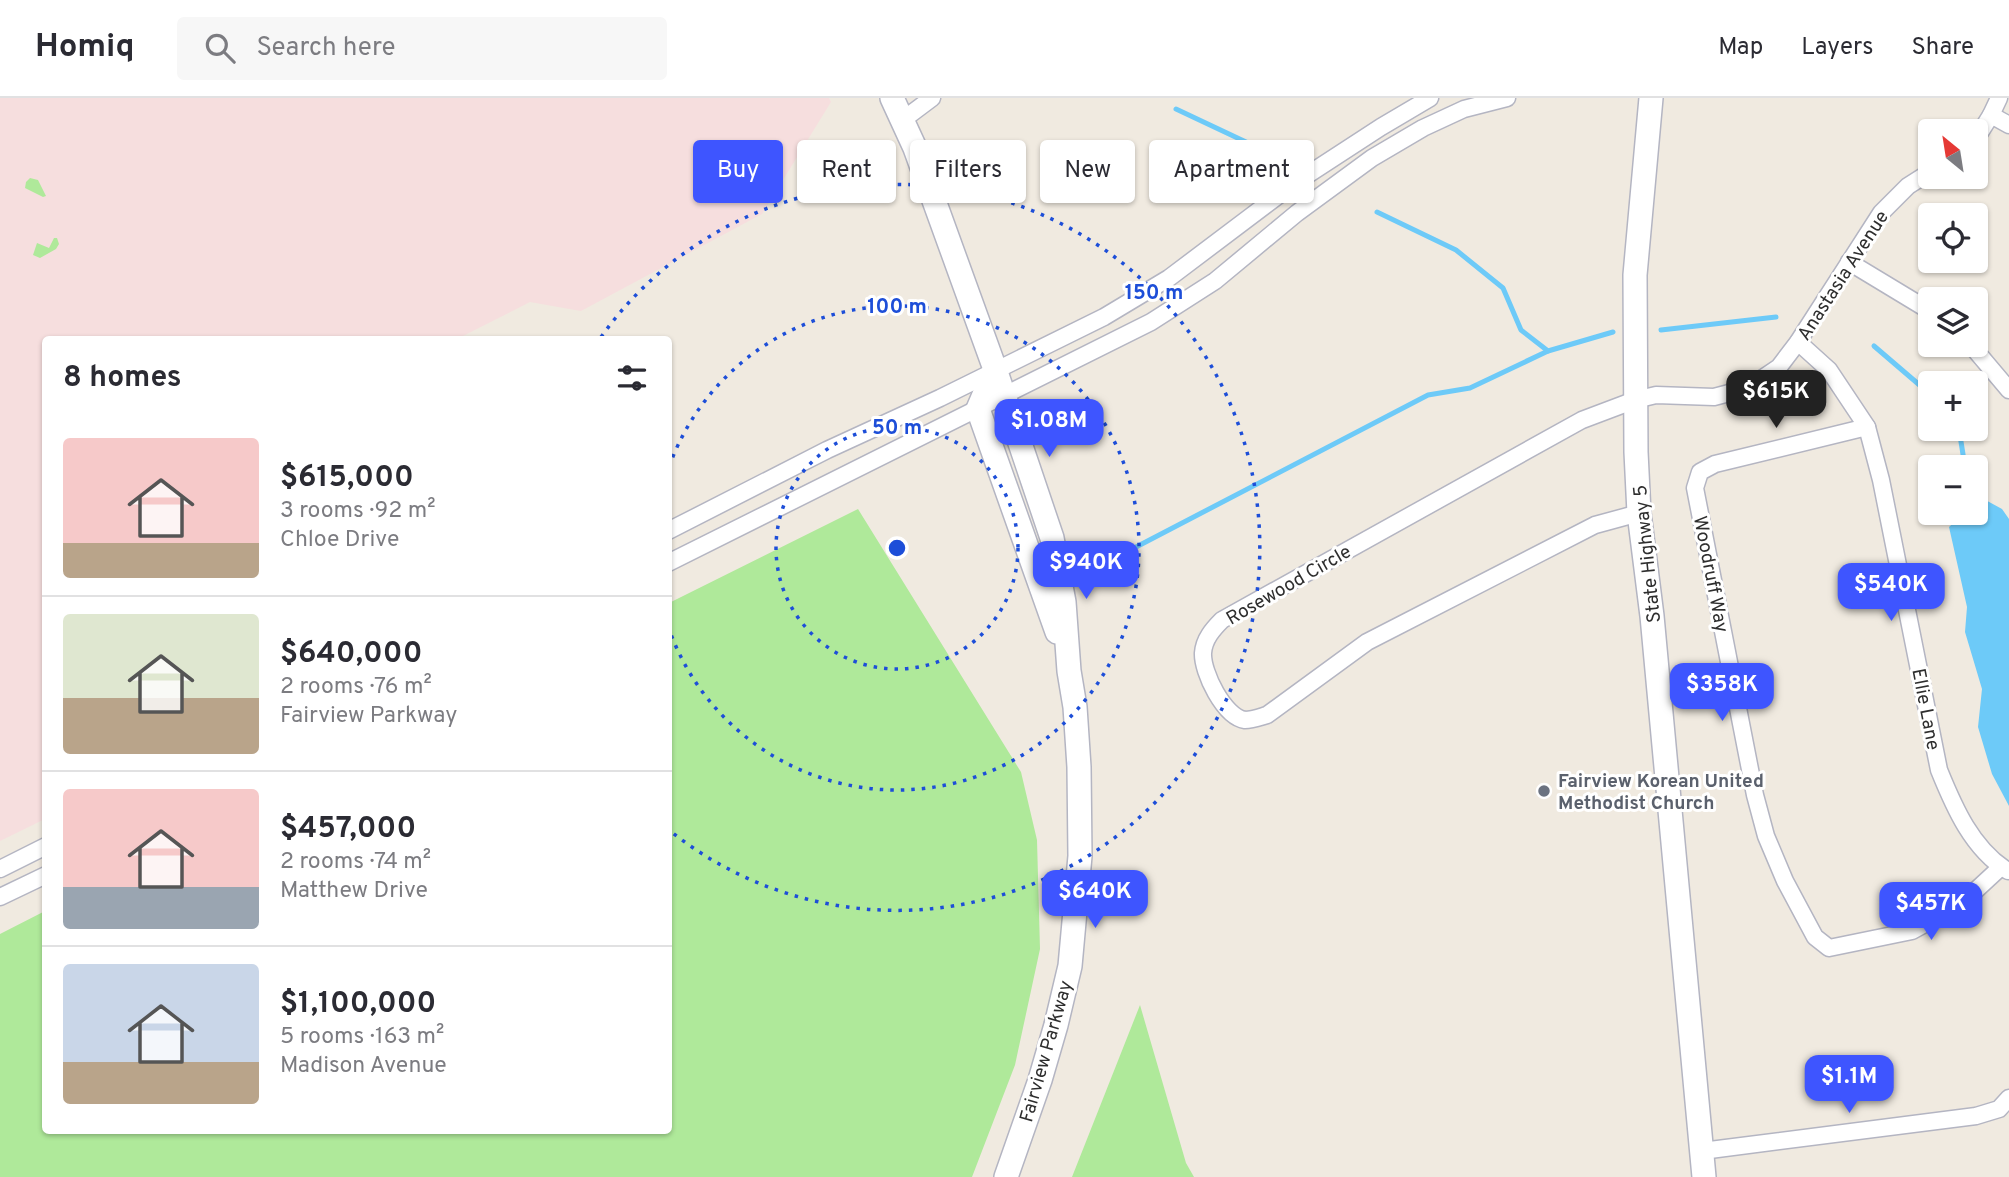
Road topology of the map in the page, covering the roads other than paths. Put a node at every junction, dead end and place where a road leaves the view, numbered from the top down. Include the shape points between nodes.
1 (892, 98) edge
2 (933, 98) edge
3 (1430, 98) edge
4 (1507, 98) edge
5 (1651, 98) edge
6 (1999, 98) edge
7 (1991, 115) junction
8 (904, 119) junction
9 (1988, 120) edge
10 (2009, 125) edge
11 (1314, 172) edge
12 (1918, 180) edge
13 (1269, 203) edge
14 (1290, 203) edge
15 (1297, 213) junction
16 (1849, 262) junction
17 (1918, 304) edge
18 (1798, 342) junction
19 (1981, 357) edge
20 (995, 369) junction
21 (2009, 390) edge
22 (1004, 395) junction
23 (1635, 400) junction
24 (978, 409) junction
25 (1867, 427) junction
26 (712, 509) junction
27 (1639, 513) junction
28 (672, 529) edge
29 (725, 535) junction
30 (672, 561) edge
31 (1069, 671) junction
32 (42, 848) edge
33 (0, 869) edge
34 (2005, 869) edge
35 (42, 877) edge
36 (0, 897) edge
37 (2009, 1098) edge
38 (1702, 1151) junction
39 (1006, 1177) edge
40 (1704, 1177) edge

1 - 8 street, Fairview Parkway
2 - 8 street
3 - 11 street
4 - 15 street via 1464,109 1423,128
5 - 23 street, State Highway 5 via 1635,275
6 - 7 street
7 - 9 street
7 - 10 street
8 - 20 street, Fairview Parkway
12 - 16 street, Anastasia Avenue via 1891,200
13 - 20 street via 1170,278 1104,317
14 - 15 street
15 - 22 street via 1215,281 1151,322
16 - 17 street
16 - 18 street, Anastasia Avenue
18 - 23 street, Anastasia Avenue via 1779,367 1731,394 1697,398 1656,395
18 - 25 street, Ellie Lane via 1829,370
19 - 21 street
20 - 22 street, Fairview Parkway
20 - 24 street
20 - 26 street
22 - 24 street
22 - 31 street, Fairview Parkway via 1052,538 1064,602
23 - 27 street, State Highway 5
23 - 27 street, Rosewood Circle via 1582,420 1222,620 1203,651 1206,671 1232,714 1243,720 1266,715 1367,642 1595,525
24 - 29 street
24 - 31 street, Fairview Parkway
25 - 34 street, Ellie Lane via 1939,770 1961,818 1979,845
25 - 34 street, Woodruff Way via 1715,464 1700,472 1695,488 1766,836 1815,937 1829,948 1912,931 1961,904
26 - 28 street
26 - 29 street
27 - 38 street, State Highway 5
29 - 30 street
31 - 39 street, Fairview Parkway via 1078,748 1080,856 1070,967 1040,1080
32 - 33 street
35 - 36 street
37 - 38 street via 1999,1109 1976,1116
38 - 40 street, State Highway 5

